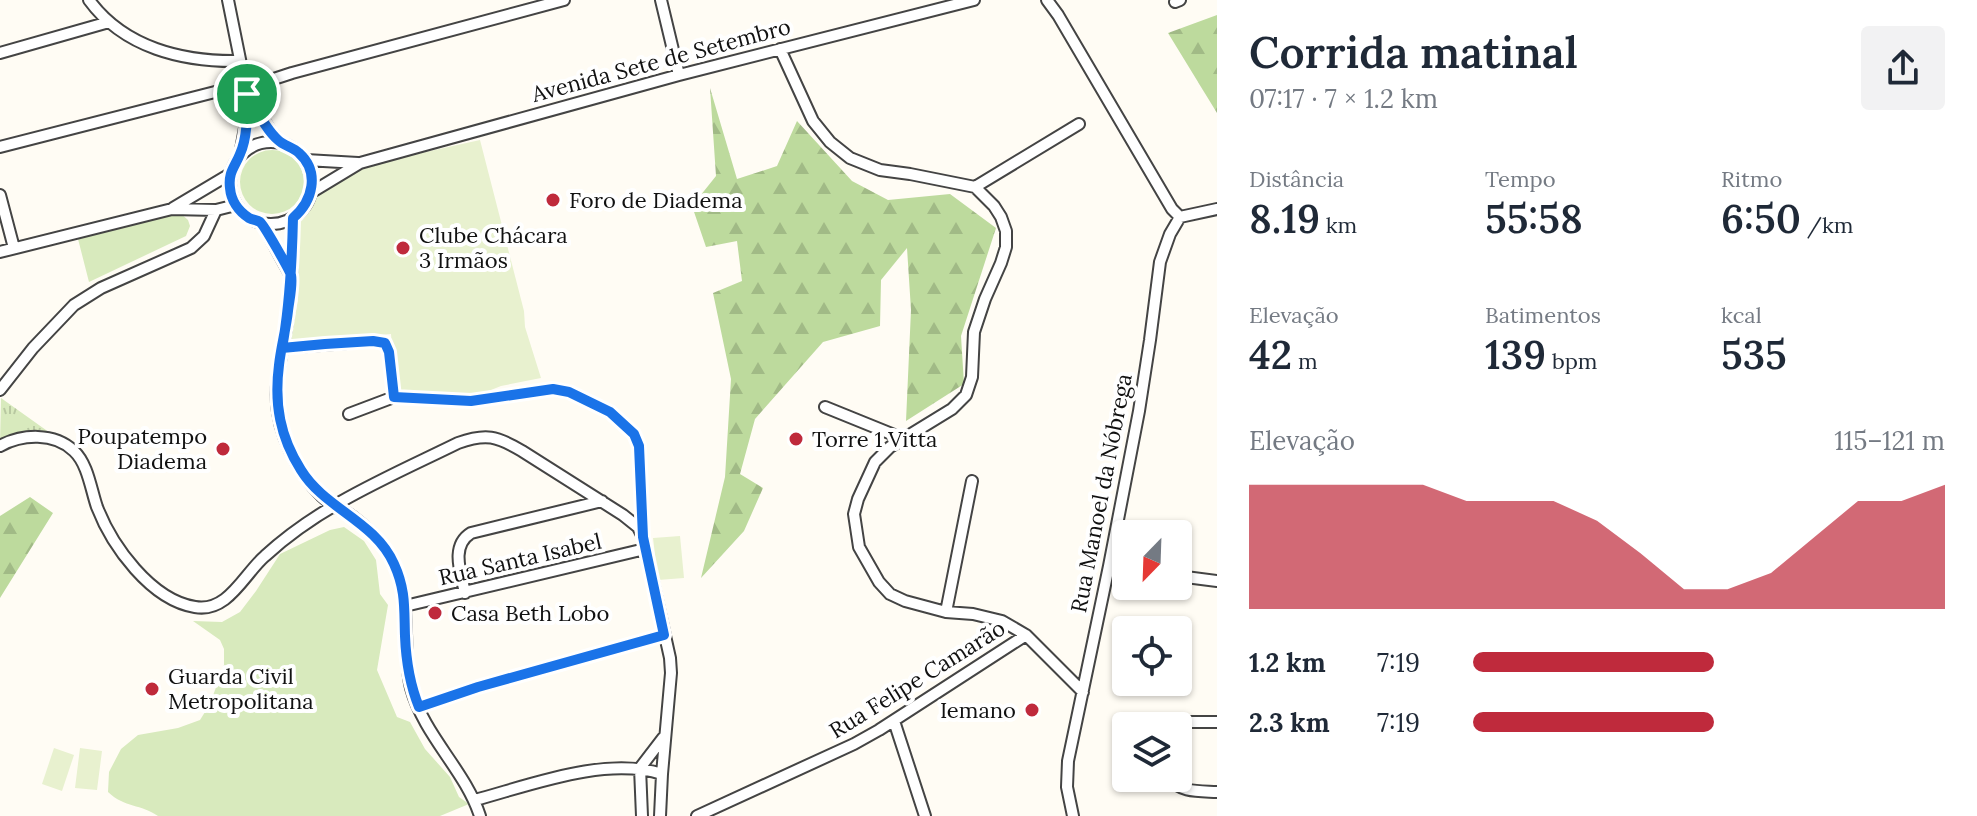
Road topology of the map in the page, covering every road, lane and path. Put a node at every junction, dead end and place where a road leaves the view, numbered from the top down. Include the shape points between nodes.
1 (89, 0) edge
2 (228, 0) edge
3 (564, 0) edge
4 (661, 0) edge
5 (974, 0) edge
6 (1047, 0) edge
7 (109, 22) junction
8 (780, 49) junction
9 (0, 53) edge
10 (239, 61) junction
11 (679, 75) junction
12 (246, 91) junction
13 (1079, 124) dead end
14 (280, 142) junction
15 (0, 147) edge
16 (240, 155) junction
17 (306, 160) junction
18 (360, 163) junction
19 (230, 174) junction
20 (975, 187) junction
21 (312, 192) junction
22 (0, 195) edge
23 (236, 205) junction
24 (172, 209) junction
25 (1217, 209) edge
26 (216, 210) junction
27 (1180, 217) junction
28 (293, 218) junction
29 (262, 223) junction
30 (14, 248) junction
31 (0, 252) edge
32 (291, 275) junction
33 (282, 348) junction
34 (0, 390) edge
35 (394, 397) junction
36 (825, 407) dead end
37 (349, 414) dead end
38 (904, 439) junction
39 (0, 446) edge
40 (972, 481) dead end
41 (602, 501) junction
42 (333, 505) junction
43 (643, 537) junction
44 (645, 549) junction
45 (1109, 566) junction
46 (1112, 566) edge
47 (1192, 578) edge
48 (1217, 581) edge
49 (465, 593) junction
50 (405, 606) junction
51 (946, 612) junction
52 (664, 635) junction
53 (1026, 635) junction
54 (1083, 692) junction
55 (419, 707) junction
56 (894, 721) junction
57 (1192, 722) edge
58 (1217, 722) edge
59 (664, 736) junction
60 (640, 768) junction
61 (662, 774) junction
62 (1192, 790) edge
63 (1217, 792) edge
64 (475, 800) junction
65 (480, 816) edge
66 (642, 816) edge
67 (660, 816) edge
68 (697, 816) edge
69 (925, 816) edge
70 (1073, 816) edge

1 - 7 street
2 - 10 street
3 - 12 street via 292,73
4 - 11 street
5 - 8 street, Avenida Sete de Setembro
6 - 27 street
7 - 9 street
7 - 10 street via 159,51
8 - 11 street, Avenida Sete de Setembro
8 - 20 street via 813,121 850,158 880,170
10 - 12 street
11 - 18 street, Avenida Sete de Setembro
12 - 14 street
12 - 15 street via 215,92
12 - 16 street
13 - 20 street
14 - 16 street via 258,143
14 - 17 street
16 - 19 street
17 - 18 street, Avenida Sete de Setembro
17 - 21 street
18 - 21 street, Avenida Sete de Setembro
19 - 23 street
19 - 24 street
20 - 38 street via 1001,217 1006,247 974,332 972,377 966,395 952,409
21 - 28 street
22 - 30 street
23 - 26 street
23 - 29 street
24 - 26 street
24 - 30 street
25 - 27 street
26 - 34 street via 204,236 191,248 74,305
27 - 45 street, Rua Manoel da Nóbrega via 1160,262
28 - 29 street
28 - 32 street
29 - 32 street
30 - 31 street
32 - 33 street
33 - 35 street via 385,343
33 - 42 street via 277,412 286,442 302,472
35 - 37 street
35 - 43 street via 471,401 553,389 610,412 639,446
36 - 38 street
38 - 51 street via 875,462 864,484 854,514 859,547 890,594
39 - 42 street via 31,436 74,451 109,535 130,563 170,599 196,608 214,607 225,599 281,541
40 - 51 street
41 - 42 street via 505,441 476,437
41 - 43 street via 638,527
41 - 49 street via 471,533 458,555
42 - 50 street via 377,538 403,585
43 - 44 street
44 - 49 street, Rua Santa Isabel
44 - 52 street
45 - 46 street
45 - 54 street, Rua Manoel da Nóbrega
47 - 48 street
49 - 50 street, Rua Santa Isabel
50 - 55 street via 411,688
51 - 53 street via 1002,621
52 - 55 street
52 - 59 street via 671,673
53 - 54 street
53 - 56 street, Rua Felipe Camarão
54 - 70 street, Rua Manoel da Nóbrega via 1068,761
55 - 64 street
56 - 68 street, Rua Felipe Camarão
56 - 69 street
57 - 58 street
59 - 60 street
59 - 61 street
60 - 61 street
60 - 64 street via 599,768
60 - 66 street
61 - 67 street
62 - 63 street
64 - 65 street

